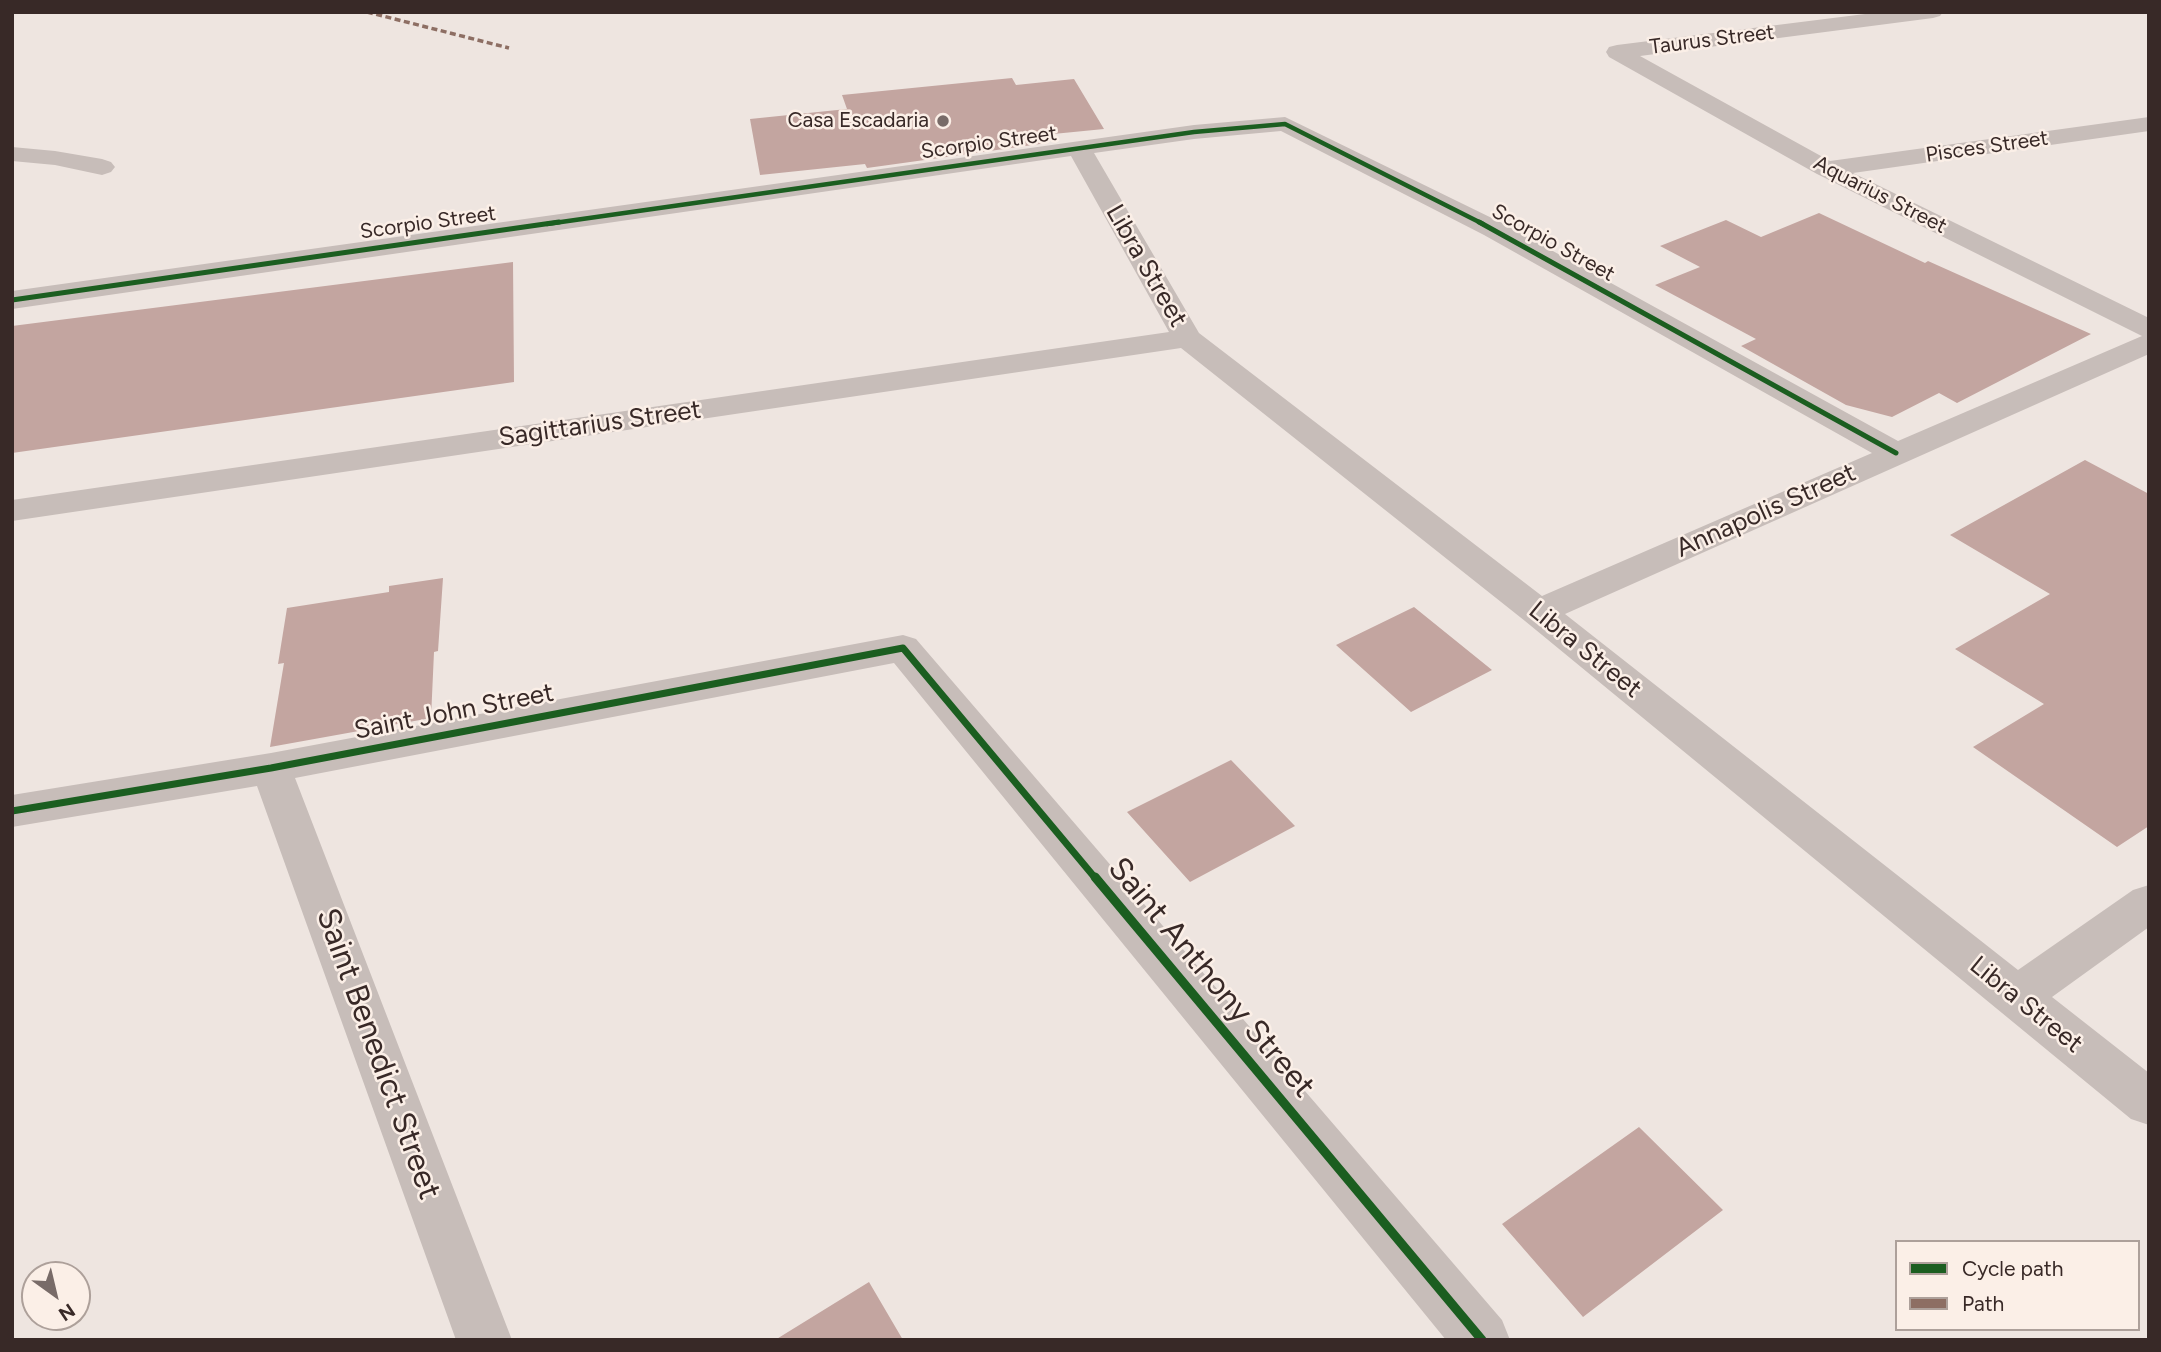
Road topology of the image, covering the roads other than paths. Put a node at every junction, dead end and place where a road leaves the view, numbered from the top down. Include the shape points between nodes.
1 (1933, 12) edge
2 (1617, 52) joint
3 (2149, 124) edge
4 (1079, 148) junction
5 (12, 155) edge
6 (102, 167) dead end
7 (1826, 170) junction
8 (12, 300) edge
9 (2149, 328) edge
10 (1187, 338) junction
11 (2149, 343) edge
12 (1896, 453) junction
13 (12, 511) edge
14 (1538, 612) junction
15 (903, 648) joint
16 (271, 768) junction
17 (12, 811) edge
18 (2149, 903) edge
19 (2016, 997) junction
20 (2149, 1103) edge
21 (484, 1340) edge
22 (1482, 1340) edge

1 - 2 street, Taurus Street
2 - 7 street, Aquarius Street
3 - 7 street, Pisces Street
4 - 8 street, Scorpio Street
4 - 10 street, Libra Street
4 - 12 street, Scorpio Street via 1285,124 1493,229
5 - 6 street
7 - 9 street, Aquarius Street
10 - 13 street, Sagittarius Street
10 - 14 street, Libra Street
11 - 12 street, Annapolis Street
12 - 14 street, Annapolis Street
14 - 19 street, Libra Street
15 - 16 street, Saint John Street
15 - 22 street, Saint Anthony Street
16 - 17 street, Saint John Street
16 - 21 street, Saint Benedict Street
18 - 19 street
19 - 20 street, Libra Street

